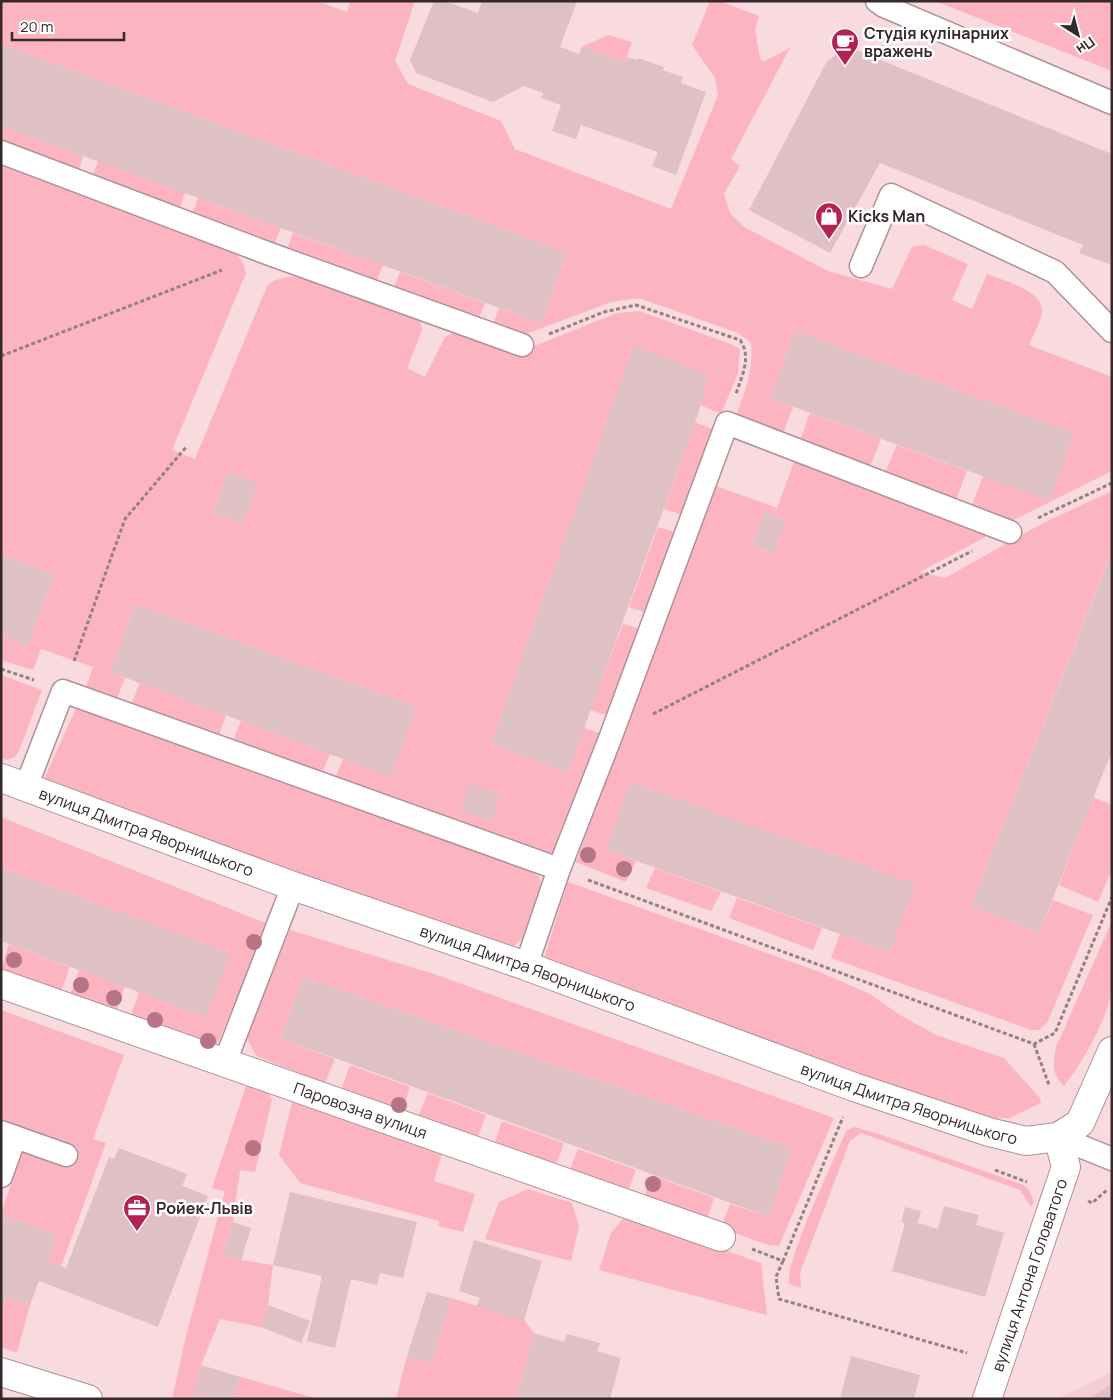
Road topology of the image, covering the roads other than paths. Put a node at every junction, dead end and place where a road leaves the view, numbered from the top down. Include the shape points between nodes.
1 (877, 1) edge
2 (1112, 103) edge
3 (1, 152) edge
4 (861, 266) dead end
5 (1112, 331) edge
6 (522, 345) road end
7 (1010, 532) road end
8 (14, 782) edge
9 (558, 869) junction
10 (293, 886) junction
11 (526, 966) junction
12 (1, 984) edge
13 (1112, 1051) edge
14 (225, 1062) junction
15 (8, 1134) edge
16 (1058, 1137) junction
17 (66, 1155) dead end
18 (1112, 1159) edge
19 (1, 1176) edge
20 (721, 1237) road end
21 (1, 1372) edge
22 (88, 1399) edge
23 (987, 1399) edge

1 - 2 lane
3 - 6 lane
4 - 5 lane via 891,195 1055,272
7 - 9 lane via 727,423
8 - 9 lane via 63,691
8 - 10 street, вулиця Дмитра Яворницького
9 - 11 lane
10 - 11 street, вулиця Дмитра Яворницького
10 - 14 lane
11 - 16 street, вулиця Дмитра Яворницького via 854,1087 989,1132 1026,1141
12 - 14 street, Паровозна вулиця
13 - 16 street via 1080,1123
14 - 20 street, Паровозна вулиця
15 - 17 lane
15 - 19 lane
16 - 18 lane
16 - 23 street, вулиця Антона Головатого via 1066,1166
21 - 22 street

